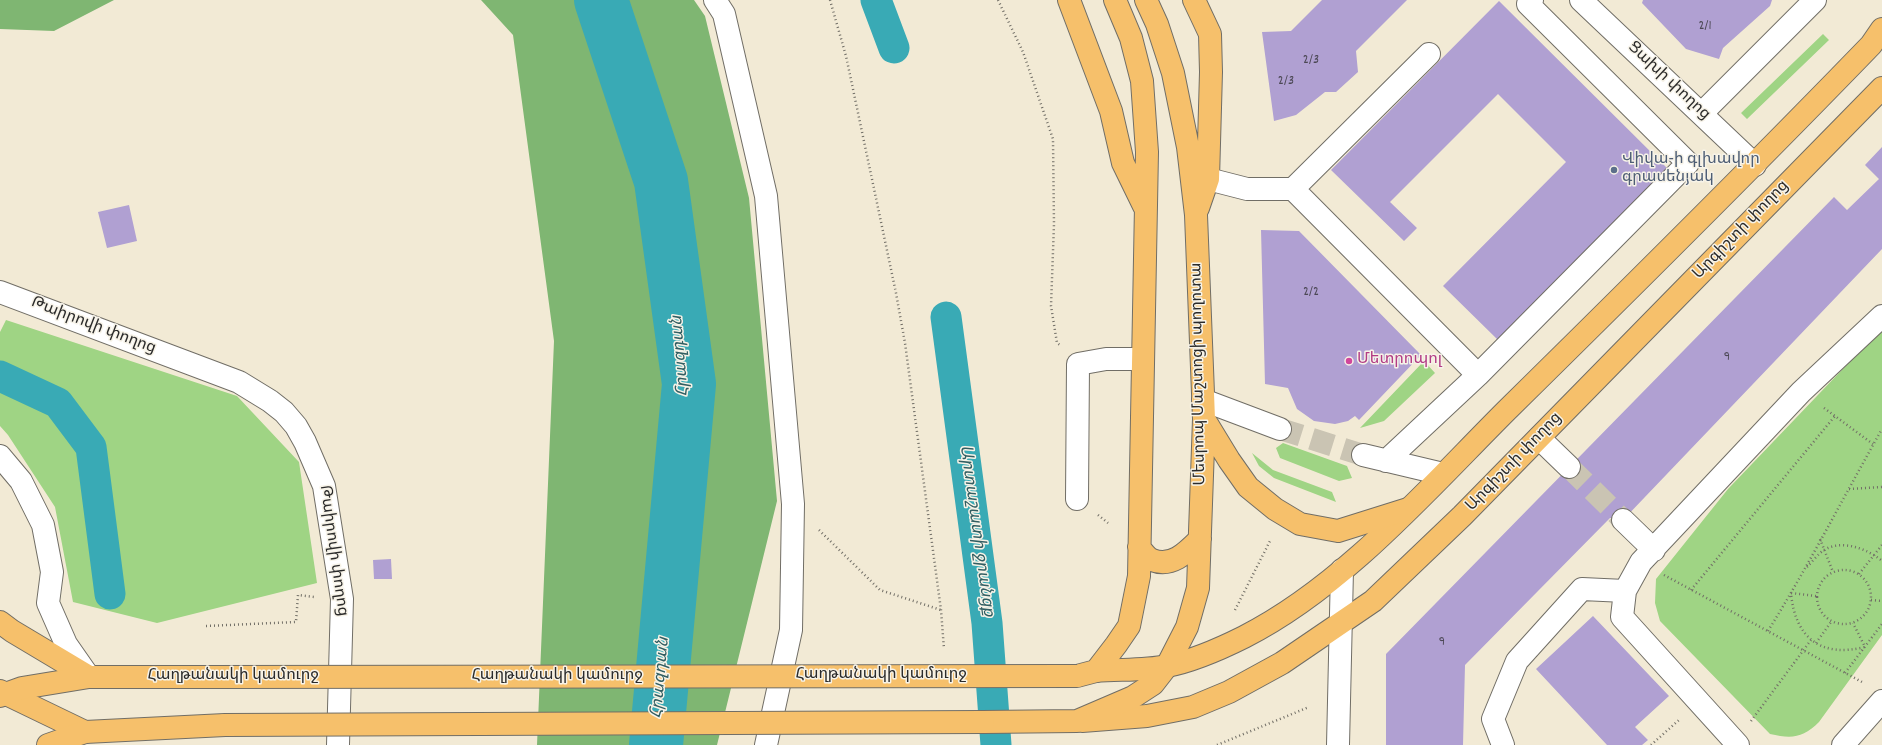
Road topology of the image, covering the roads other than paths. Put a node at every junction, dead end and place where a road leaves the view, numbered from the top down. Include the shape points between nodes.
1 (715, 0) edge
2 (1069, 0) edge
3 (1115, 0) edge
4 (1146, 0) edge
5 (1194, 0) edge
6 (1532, 0) edge
7 (1581, 0) edge
8 (1815, 0) edge
9 (1882, 29) edge
10 (1430, 54) dead end
11 (1882, 88) edge
12 (1702, 113) junction
13 (1755, 165) junction
14 (1208, 179) junction
15 (1293, 188) junction
16 (1145, 209) junction
17 (1196, 215) junction
18 (0, 292) edge
19 (1882, 316) edge
20 (1142, 359) junction
21 (1478, 375) junction
22 (1203, 409) junction
23 (1280, 429) tunnel mouth
24 (1539, 438) junction
25 (1363, 455) tunnel mouth
26 (0, 456) edge
27 (1386, 461) junction
28 (1569, 467) tunnel mouth
29 (1443, 474) junction
30 (1077, 499) dead end
31 (1408, 509) junction
32 (1623, 520) tunnel mouth
33 (1200, 540) junction
34 (1139, 547) junction
35 (1647, 556) junction
36 (1342, 570) junction
37 (1625, 591) junction
38 (0, 622) edge
39 (1342, 624) junction
40 (1167, 666) junction
41 (1086, 673) junction
42 (89, 677) junction
43 (2, 694) edge
44 (1882, 701) edge
45 (1077, 721) junction
46 (85, 732) junction
47 (1737, 744) edge
48 (48, 745) edge
49 (338, 745) edge
50 (766, 745) edge
51 (1338, 745) edge
52 (1503, 745) edge
53 (1843, 745) edge

1 - 50 street via 724,14 766,196 793,504 791,630
2 - 16 main road via 1111,111 1123,163
3 - 16 main road via 1131,38 1142,81 1147,152
4 - 17 main road, Մեսրոպ Մաշտոցի պողոտա via 1157,24 1172,73 1188,147
5 - 14 main road via 1210,34
6 - 21 street via 1528,4 1688,163
7 - 12 street, Ցախի փողոց
8 - 12 street
9 - 13 main road via 1871,44
10 - 15 street
11 - 24 main road, Արգիշտի փողոց
12 - 13 street, Ցախի փողոց
13 - 29 main road
14 - 15 street via 1247,188
14 - 17 main road
15 - 21 street
16 - 20 main road
17 - 22 main road, Մեսրոպ Մաշտոցի պողոտա
18 - 49 street, Թաիրովի փողոց via 238,382 270,401 296,426 324,486 342,599
19 - 35 street via 1801,392
20 - 30 street via 1106,359 1078,364
20 - 34 main road
21 - 27 street
22 - 23 street
22 - 31 main road via 1229,460 1248,487 1275,509 1300,524 1338,531
22 - 33 main road, Մեսրոպ Մաշտոցի պողոտա
24 - 28 street
24 - 39 main road, Արգիշտի փողոց via 1373,601
25 - 27 street
26 - 42 street via 21,481 43,525 52,572 48,603 66,644
27 - 29 street
29 - 31 main road
31 - 36 main road
32 - 35 street
33 - 34 main road via 1184,556 1167,562 1151,560
33 - 40 main road, Մեսրոպ Մաշտոցի պողոտա via 1198,588 1187,626
34 - 41 main road via 1139,576 1129,626 1116,645
35 - 37 street
36 - 39 street
36 - 40 main road via 1313,594 1245,636 1209,653
37 - 47 street via 1622,617
37 - 52 street via 1582,589 1517,662 1493,719
38 - 42 main road
39 - 45 main road, Արգիշտի փողոց via 1264,673 1229,692 1193,707 1147,716
39 - 51 street
40 - 41 main road
40 - 45 main road, Մեսրոպ Մաշտոցի պողոտա via 1153,684 1133,697
41 - 42 main road, Հաղթանակի կամուրջ, bridge
42 - 43 main road, Հաղթանակի կամուրջ via 22,688
43 - 46 main road
44 - 53 street
45 - 46 main road, bridge via 225,725
46 - 48 main road

